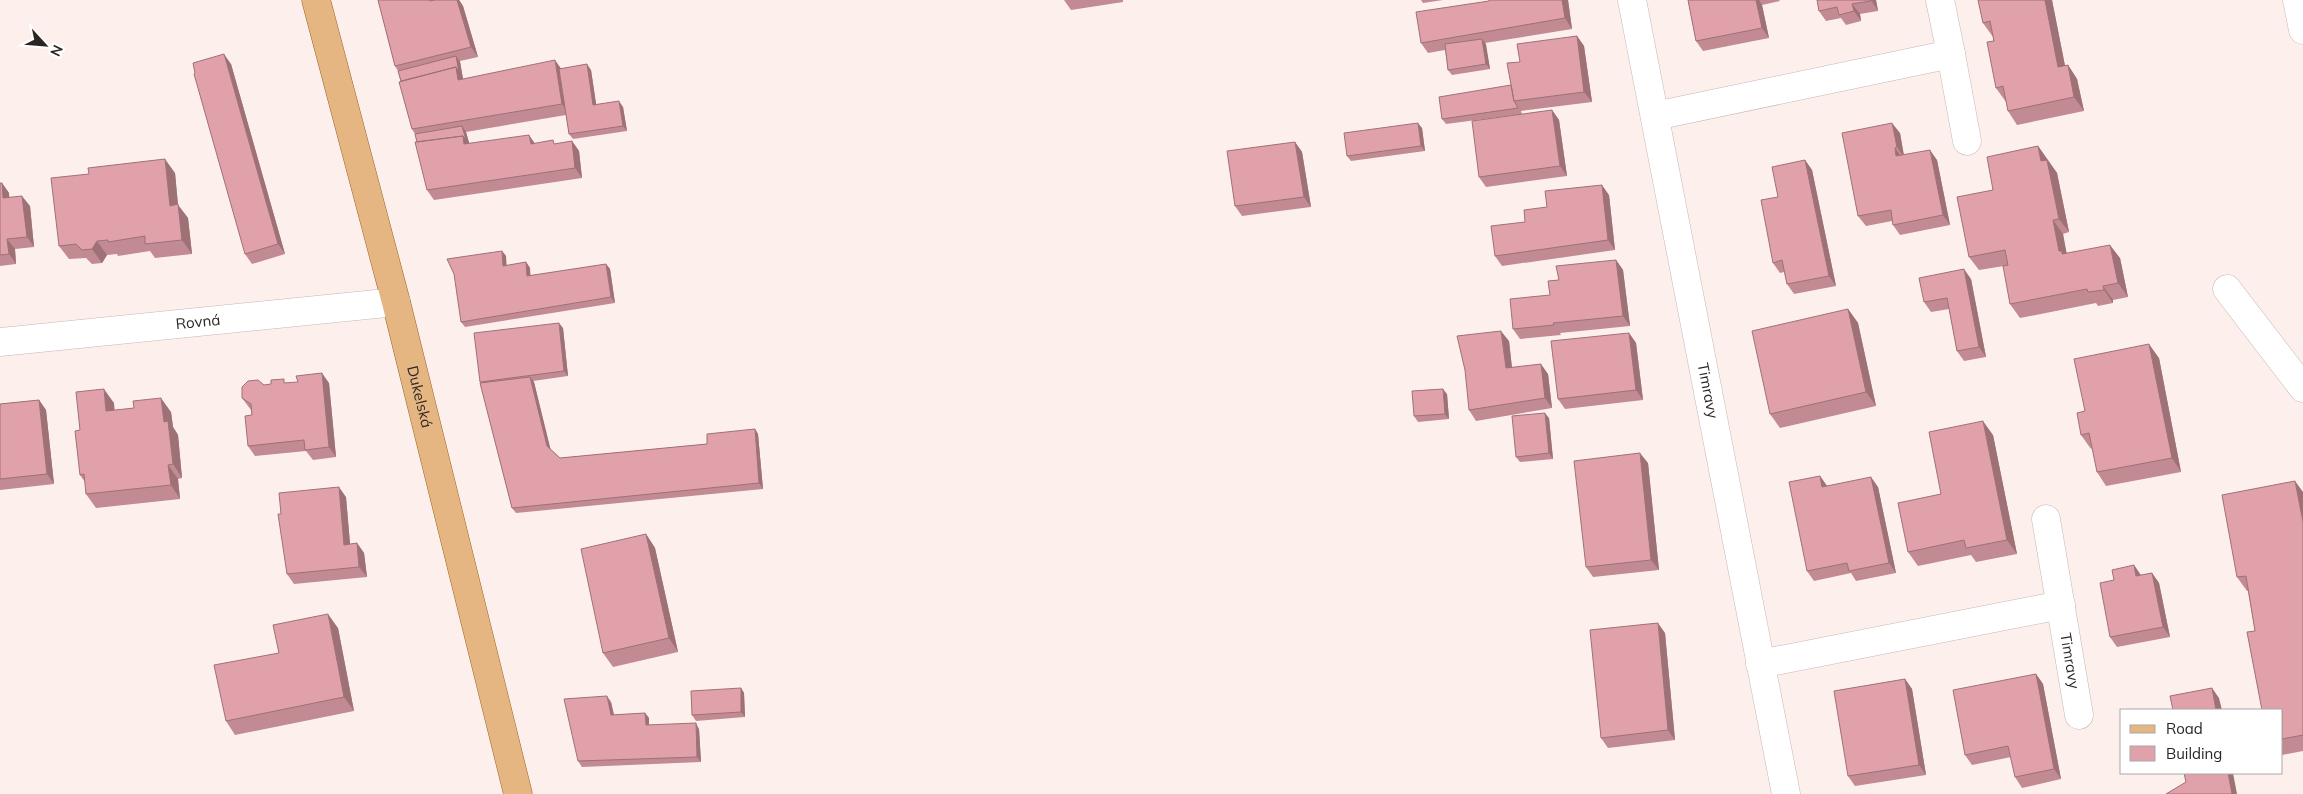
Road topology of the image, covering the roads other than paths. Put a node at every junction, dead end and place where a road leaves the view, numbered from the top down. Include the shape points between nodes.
1 (316, 0) edge
2 (1632, 0) edge
3 (1940, 0) edge
4 (2297, 0) edge
5 (2303, 30) edge
6 (1951, 54) junction
7 (1655, 116) junction
8 (1967, 141) dead end
9 (2227, 289) dead end
10 (396, 302) junction
11 (0, 342) edge
12 (2303, 388) edge
13 (2046, 519) dead end
14 (2061, 605) junction
15 (1760, 664) junction
16 (2079, 715) dead end
17 (518, 794) edge
18 (1786, 794) edge

1 - 10 main road, Dukelská
2 - 7 street, Timravy
3 - 6 street
4 - 5 street
6 - 7 street
6 - 8 street
7 - 15 street, Timravy
9 - 12 street
10 - 11 street, Rovná
10 - 17 main road, Dukelská
13 - 14 street, Timravy
14 - 15 street
14 - 16 street, Timravy
15 - 18 street, Timravy

